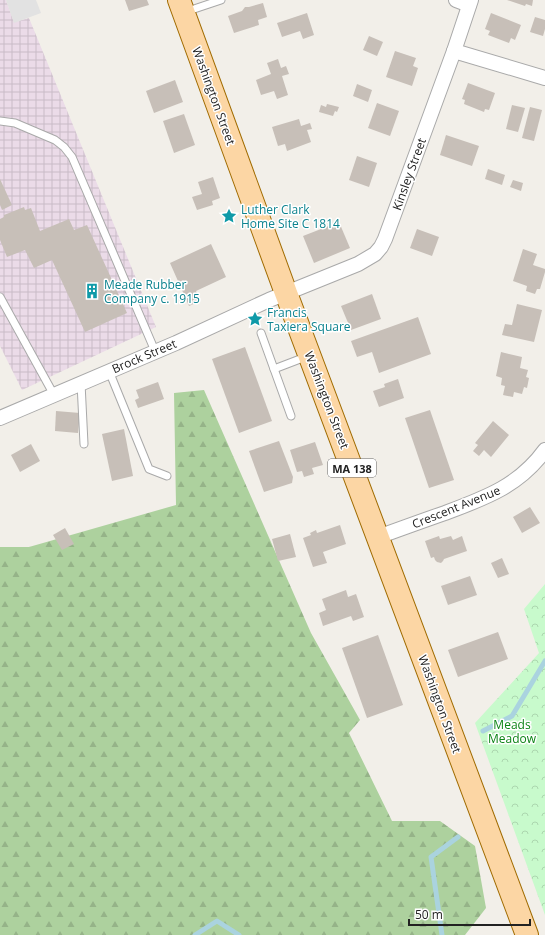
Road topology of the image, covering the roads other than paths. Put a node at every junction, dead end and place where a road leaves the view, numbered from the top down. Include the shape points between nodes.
1 (221, 0) edge
2 (465, 2) edge
3 (181, 6) edge
4 (454, 51) junction
5 (545, 78) edge
6 (0, 121) edge
7 (286, 293) junction
8 (0, 297) edge
9 (261, 333) dead end
10 (155, 351) junction
11 (310, 356) junction
12 (274, 370) junction
13 (109, 371) junction
14 (81, 383) junction
15 (54, 395) junction
16 (291, 416) dead end
17 (0, 418) edge
18 (84, 444) dead end
19 (545, 450) edge
20 (166, 476) dead end
21 (378, 537) junction
22 (527, 935) edge

1 - 3 lane
2 - 4 street, Kinsley Street
3 - 7 main road, Washington Street / MA 138
4 - 5 street
4 - 7 street, Kinsley Street via 381,247 375,254 358,264
6 - 10 lane via 15,123 55,140 72,157
7 - 10 street, Brock Street
7 - 11 main road, Washington Street / MA 138
8 - 15 lane
9 - 12 lane
10 - 13 street, Brock Street
11 - 12 lane
11 - 21 main road, Washington Street / MA 138
12 - 16 lane
13 - 14 street, Brock Street
13 - 20 lane via 149,469
14 - 15 street, Brock Street
14 - 18 lane
15 - 17 street, Brock Street
19 - 21 street, Crescent Avenue via 526,472 498,491
21 - 22 main road, Washington Street / MA 138

